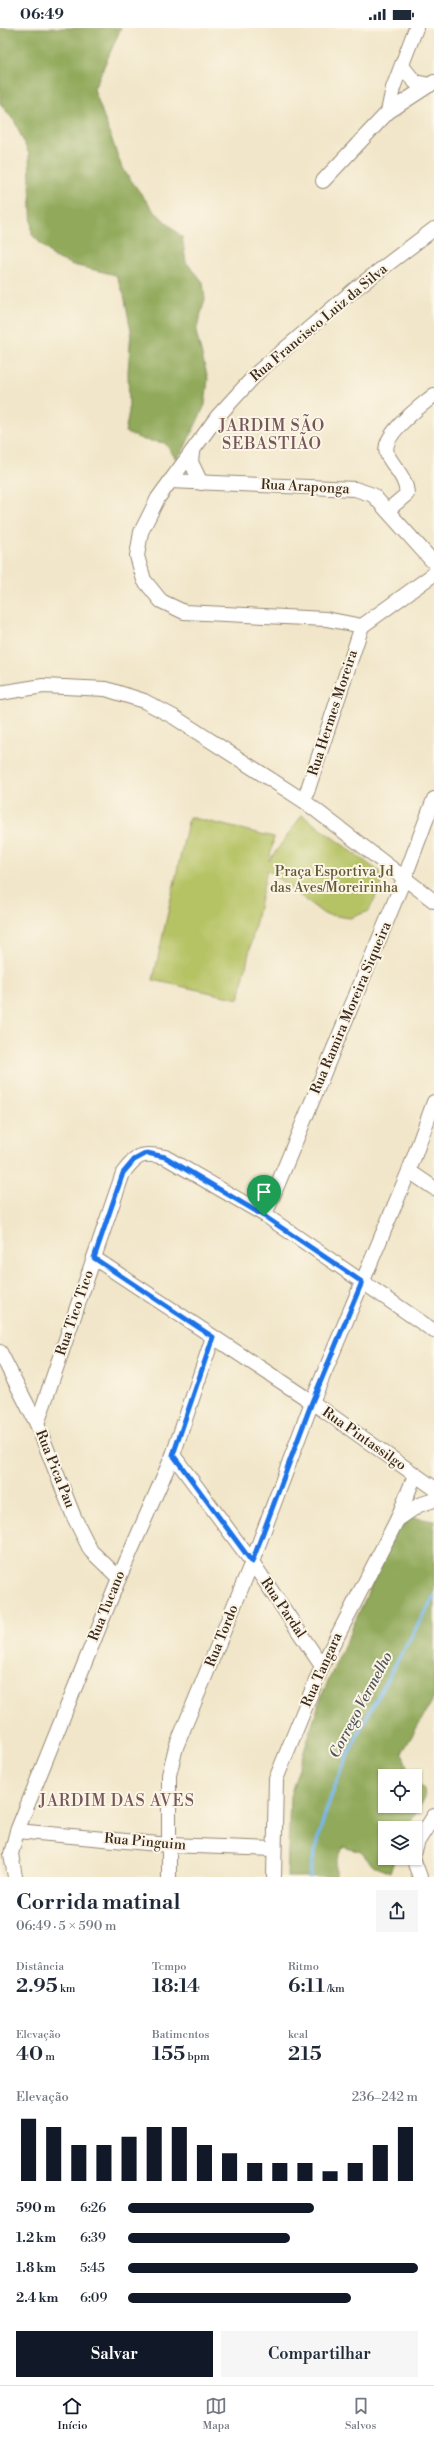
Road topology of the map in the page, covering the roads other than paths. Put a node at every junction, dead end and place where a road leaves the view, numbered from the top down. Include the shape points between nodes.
1 (416, 28) edge
2 (402, 66) junction
3 (432, 83) edge
4 (388, 112) junction
5 (323, 181) dead end
6 (434, 229) edge
7 (434, 395) edge
8 (192, 452) junction
9 (170, 481) junction
10 (201, 483) junction
11 (388, 510) junction
12 (434, 562) edge
13 (434, 574) edge
14 (362, 626) junction
15 (0, 693) edge
16 (434, 799) edge
17 (304, 801) junction
18 (404, 879) junction
19 (434, 901) edge
20 (434, 1102) edge
21 (409, 1171) junction
22 (434, 1188) edge
23 (264, 1216) junction
24 (94, 1258) junction
25 (362, 1282) junction
26 (434, 1331) edge
27 (213, 1337) junction
28 (0, 1352) edge
29 (312, 1402) junction
30 (37, 1424) junction
31 (173, 1455) junction
32 (415, 1476) junction
33 (434, 1488) edge
34 (434, 1500) edge
35 (397, 1520) junction
36 (252, 1562) junction
37 (119, 1578) junction
38 (322, 1666) junction
39 (434, 1816) edge
40 (17, 1831) junction
41 (422, 1835) edge
42 (170, 1845) junction
43 (273, 1849) junction
44 (415, 1865) edge
45 (15, 1877) edge
46 (169, 1877) edge
47 (274, 1877) edge
48 (420, 1877) edge

1 - 2 street
2 - 3 street via 415,82
2 - 4 street via 393,88
3 - 4 street
4 - 5 street
6 - 8 street, Rua Francisco Luiz da Silva via 355,289 259,372 217,417
7 - 11 street via 397,426 387,441 386,454 406,483 407,494
8 - 9 street, Rua Francisco Luiz da Silva
8 - 10 street via 191,462
9 - 10 street, Rua Araponga
9 - 14 street, Rua Francisco Luiz da Silva via 158,498 141,532 137,556 144,580 161,601 184,612 326,619
10 - 11 street, Rua Araponga via 355,489 373,495
11 - 12 street, Rua Araponga
13 - 14 street
14 - 17 street, Rua Hermes Moreira
15 - 17 street via 43,686 106,689 144,701 174,717
16 - 18 street, Rua Ramira Moreira Siqueira
17 - 18 street
18 - 19 street
18 - 23 street, Rua Ramira Moreira Siqueira
20 - 21 street, Rua Tordo
21 - 22 street
21 - 25 street, Rua Tordo
23 - 24 street, Rua Tico Tico via 165,1157 147,1153 134,1160 123,1173
23 - 25 street
24 - 27 street, Rua Pintassilgo
24 - 30 street, Rua Tico Tico
25 - 26 street
25 - 29 street, Rua Tordo
27 - 29 street, Rua Pintassilgo
27 - 31 street, Rua Tucano
28 - 30 street, Rua Pica Pau
29 - 32 street, Rua Pintassilgo
29 - 36 street, Rua Tordo
30 - 37 street, Rua Pica Pau via 74,1517 91,1551
31 - 36 street, Rua Pardal
31 - 37 street, Rua Tucano
32 - 33 street, Rua Pintassilgo
32 - 35 street, Rua Tangara
34 - 35 street via 419,1505
35 - 38 street, Rua Tangara
36 - 38 street, Rua Pardal
36 - 42 street, Rua Tordo via 176,1747 168,1775
37 - 40 street, Rua Tucano
38 - 43 street, Rua Tangara via 276,1779
39 - 41 street
40 - 42 street, Rua Pinguim
40 - 45 street, Rua Tucano via 11,1854
42 - 43 street, Rua Pinguim
42 - 46 street, Rua Tordo
43 - 47 street, Rua Tangara
44 - 48 street

